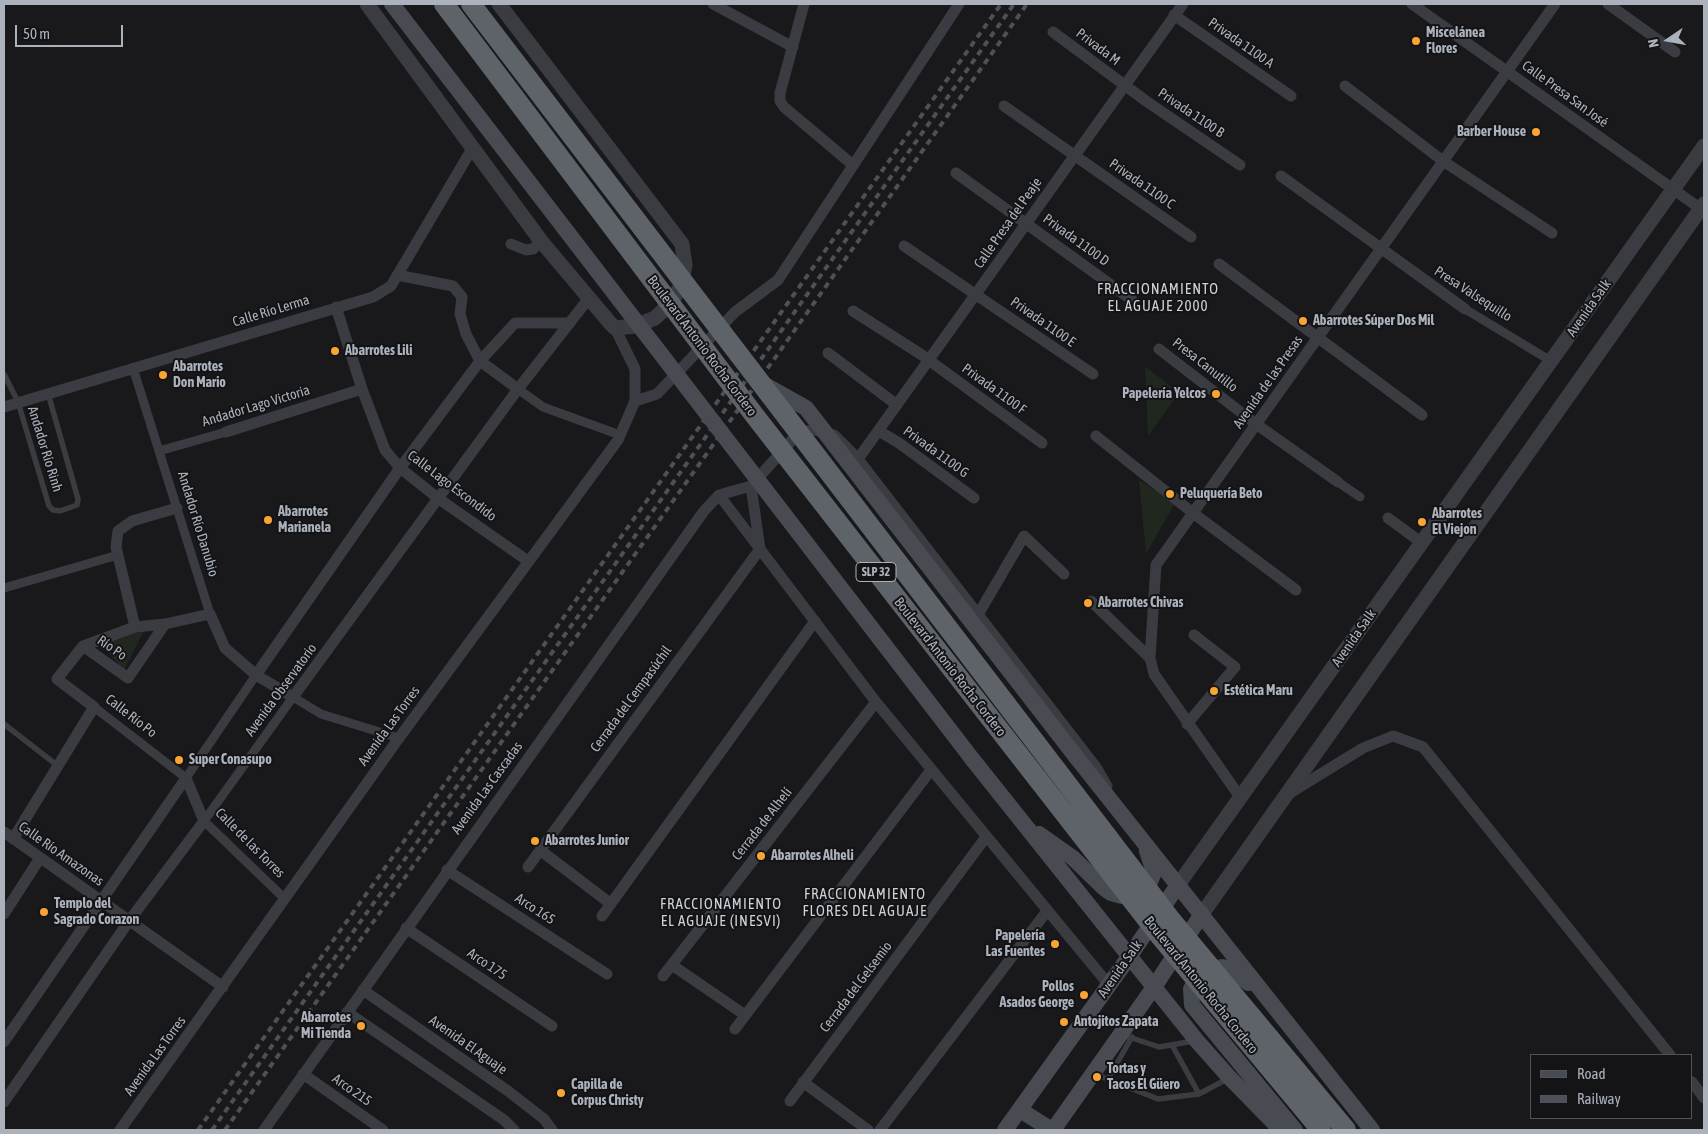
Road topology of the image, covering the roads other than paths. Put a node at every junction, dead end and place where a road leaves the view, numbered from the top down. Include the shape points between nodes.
1 (367, 4) edge
2 (392, 4) edge
3 (444, 4) edge
4 (471, 4) edge
5 (499, 4) edge
6 (713, 4) edge
7 (804, 4) edge
8 (959, 4) edge
9 (1183, 4) edge
10 (1412, 4) edge
11 (1555, 4) edge
12 (1608, 4) edge
13 (1174, 15) junction
14 (1053, 32) dead end
15 (793, 47) junction
16 (1675, 52) dead end
17 (1507, 71) junction
18 (1124, 86) junction
19 (1345, 86) dead end
20 (1290, 96) dead end
21 (1004, 106) dead end
22 (1704, 146) edge
23 (473, 147) junction
24 (1075, 156) junction
25 (1443, 161) junction
26 (853, 165) junction
27 (1240, 165) dead end
28 (956, 173) dead end
29 (1281, 176) dead end
30 (1673, 190) junction
31 (1702, 206) edge
32 (1026, 223) junction
33 (1552, 233) dead end
34 (1191, 237) dead end
35 (541, 241) junction
36 (511, 244) dead end
37 (904, 246) dead end
38 (1381, 249) junction
39 (1219, 264) dead end
40 (397, 275) junction
41 (977, 293) junction
42 (589, 298) junction
43 (1132, 300) dead end
44 (336, 307) junction
45 (1465, 310) joint
46 (853, 311) dead end
47 (570, 323) junction
48 (615, 328) junction
49 (1318, 337) junction
50 (1159, 349) dead end
51 (828, 353) dead end
52 (929, 360) junction
53 (480, 361) junction
54 (1551, 362) junction
55 (133, 368) junction
56 (4, 374) edge
57 (1093, 374) dead end
58 (765, 386) junction
59 (362, 389) junction
60 (518, 389) junction
61 (48, 393) junction
62 (635, 401) junction
63 (18, 402) junction
64 (897, 405) junction
65 (4, 407) edge
66 (1422, 415) dead end
67 (1256, 424) junction
68 (879, 431) junction
69 (226, 432) joint
70 (620, 435) junction
71 (1096, 436) dead end
72 (1042, 443) dead end
73 (159, 451) junction
74 (858, 459) junction
75 (400, 468) junction
76 (1338, 482) joint
77 (752, 486) junction
78 (719, 495) junction
79 (1360, 497) dead end
80 (974, 498) dead end
81 (439, 499) junction
82 (177, 508) junction
83 (1193, 513) junction
84 (1388, 518) dead end
85 (1422, 543) junction
86 (760, 549) junction
87 (118, 556) junction
88 (528, 561) junction
89 (1064, 574) dead end
90 (4, 588) edge
91 (1296, 590) dead end
92 (1091, 601) dead end
93 (979, 613) junction
94 (210, 614) junction
95 (815, 621) junction
96 (164, 624) junction
97 (135, 627) junction
98 (1194, 635) dead end
99 (83, 646) junction
100 (1150, 658) junction
101 (256, 675) junction
102 (57, 679) joint
103 (294, 697) junction
104 (876, 702) junction
105 (94, 707) junction
106 (4, 724) edge
107 (1187, 724) junction
108 (399, 738) junction
109 (58, 766) junction
110 (931, 770) junction
111 (186, 778) junction
112 (1289, 794) junction
113 (1240, 797) junction
114 (1122, 815) junction
115 (204, 821) junction
116 (1024, 825) junction
117 (8, 835) edge
118 (986, 837) junction
119 (1141, 839) junction
120 (540, 850) junction
121 (40, 858) junction
122 (528, 867) dead end
123 (447, 870) junction
124 (1178, 885) junction
125 (285, 899) junction
126 (101, 901) junction
127 (611, 904) junction
128 (1047, 911) junction
129 (4, 914) edge
130 (1202, 914) junction
131 (602, 916) dead end
132 (129, 921) junction
133 (406, 928) junction
134 (1129, 957) junction
135 (672, 965) junction
136 (607, 974) dead end
137 (663, 976) dead end
138 (1109, 985) junction
139 (223, 987) junction
140 (1154, 987) junction
141 (363, 990) junction
142 (347, 1012) junction
143 (1280, 1012) junction
144 (745, 1015) junction
145 (552, 1026) dead end
146 (735, 1028) dead end
147 (1127, 1036) junction
148 (1196, 1041) junction
149 (4, 1042) edge
150 (1172, 1045) junction
151 (1669, 1054) edge
152 (303, 1074) junction
153 (1101, 1076) junction
154 (1229, 1078) junction
155 (803, 1082) junction
156 (1693, 1083) edge
157 (1200, 1094) junction
158 (1704, 1098) edge
159 (790, 1101) dead end
160 (4, 1102) edge
161 (1020, 1110) junction
162 (120, 1130) edge
163 (264, 1130) edge
164 (383, 1130) edge
165 (514, 1130) edge
166 (552, 1130) edge
167 (868, 1130) edge
168 (880, 1130) edge
169 (1006, 1130) edge
170 (1052, 1130) edge
171 (1281, 1130) edge
172 (1295, 1130) edge
173 (1321, 1130) edge
174 (1346, 1130) edge
175 (1372, 1130) edge

1 - 23 street
2 - 116 main road, bridge
3 - 173 highway, Boulevard Antonio Rocha Cordero / SLP 32, bridge via 779,447 1160,936
4 - 58 highway, Boulevard Antonio Rocha Cordero / SLP 32, bridge
5 - 48 street via 682,244 681,286 670,304 655,318 636,326
6 - 15 street
7 - 15 street
8 - 26 street
9 - 13 street, Calle Presa del Peaje
10 - 17 street, Calle Presa San José
11 - 17 street, Avenida de las Presas
12 - 16 street
13 - 18 street, Calle Presa del Peaje
13 - 20 street, Privada 1100 A
14 - 18 street, Privada M
15 - 26 street via 780,101
17 - 25 street, Avenida de las Presas
17 - 30 street, Calle Presa San José
18 - 24 street, Calle Presa del Peaje
18 - 27 street, Privada 1100 B
19 - 25 street
21 - 24 street
22 - 30 street, Avenida Salk
23 - 35 street
23 - 40 street, Calle Río Lerma
24 - 32 street, Calle Presa del Peaje
24 - 34 street, Privada 1100 C
25 - 33 street
25 - 38 street, Avenida de las Presas
26 - 62 street via 778,280 735,312 657,394
28 - 32 street, Privada 1100 D
29 - 38 street, Presa Valsequillo
30 - 31 street, Calle Presa San José
30 - 54 street, Avenida Salk
31 - 112 street
32 - 41 street, Calle Presa del Peaje
32 - 43 street, Privada 1100 D
35 - 36 street via 533,249 526,250
35 - 42 street
37 - 41 street, Privada 1100 E
38 - 45 street, Presa Valsequillo
38 - 49 street, Avenida de las Presas
39 - 49 street
40 - 44 street, Calle Río Lerma via 391,286 373,297
40 - 53 street via 453,286 462,297 460,314
41 - 52 street, Calle Presa del Peaje
41 - 57 street, Privada 1100 E
42 - 47 street, Avenida Observatorio
42 - 48 street
44 - 55 street, Calle Río Lerma
44 - 59 street, Calle Lago Escondido
45 - 54 street, Presa Valsequillo
46 - 52 street, Privada 1100 F
47 - 53 street, Avenida Observatorio via 515,323
47 - 60 street, Avenida Observatorio
48 - 62 street, Avenida Las Torres via 635,369
49 - 66 street
49 - 67 street, Avenida de las Presas
50 - 67 street, Presa Canutillo
51 - 64 street
52 - 64 street, Calle Presa del Peaje
52 - 72 street, Privada 1100 F
53 - 60 street
53 - 75 street, Avenida Observatorio
54 - 85 street, Avenida Salk
55 - 61 street, Calle Río Lerma
55 - 73 street, Andador Río Danubio
56 - 63 lane
58 - 114 main road, bridge via 806,408
58 - 174 highway, Boulevard Antonio Rocha Cordero / SLP 32, bridge via 1172,921
59 - 69 street, Andador Lago Victoria
59 - 75 street, Calle Lago Escondido via 385,450
60 - 70 street via 543,407
60 - 81 street, Avenida Observatorio
61 - 63 street, Calle Río Lerma
61 - 63 lane, Andador Río Rinh via 78,499 77,505 60,511 49,506
62 - 70 street, Avenida Las Torres
63 - 65 street, Calle Río Lerma
64 - 68 street, Calle Presa del Peaje
67 - 76 street, Presa Canutillo
67 - 83 street, Avenida de las Presas
68 - 74 street, Calle Presa del Peaje
68 - 80 street, Privada 1100 G
69 - 73 street, Andador Lago Victoria
70 - 88 street, Avenida Las Torres
71 - 83 street
73 - 82 street, Andador Río Danubio
74 - 77 street via 834,435 815,430 799,434
74 - 93 street
75 - 81 street, Calle Lago Escondido
75 - 101 street, Avenida Observatorio
76 - 79 street
77 - 78 street
77 - 86 street
78 - 86 street
78 - 123 street, Avenida Las Cascadas via 704,510
81 - 88 street, Calle Lago Escondido
81 - 103 street, Avenida Observatorio
82 - 87 street via 132,521 118,531
82 - 94 street, Andador Río Danubio
83 - 91 street
83 - 100 street, Avenida de las Presas via 1156,565
84 - 85 street
85 - 113 street, Avenida Salk
86 - 95 street
86 - 120 street, Cerrada del Cempasúchil
87 - 90 street
87 - 97 street
88 - 108 street, Avenida Las Torres
89 - 93 street via 1024,536
92 - 100 street
93 - 114 street via 1096,767
94 - 96 street
94 - 101 street, Andador Río Danubio via 225,648
95 - 104 street
95 - 127 street
96 - 97 street
96 - 99 street, Río Po via 128,678
97 - 99 street
98 - 107 street via 1235,667
99 - 102 street, Río Po
100 - 107 street, Avenida de las Presas via 1154,674
101 - 103 street, Andador Río Danubio
101 - 111 street, Avenida Observatorio
102 - 105 street, Calle Río Po
103 - 108 street via 321,714
103 - 115 street, Avenida Observatorio
104 - 110 street
104 - 135 street, Cerrada de Alhelí
105 - 109 street
105 - 111 street, Calle Río Po
106 - 109 lane
107 - 113 street, Avenida de las Presas
108 - 125 street, Avenida Las Torres
109 - 117 street
110 - 118 street
110 - 144 street
111 - 115 street, Calle de las Torres
111 - 126 street, Avenida Observatorio
112 - 130 street
112 - 151 street via 1363,748 1393,736 1423,747
113 - 124 street, Avenida Salk
114 - 119 main road
115 - 125 street, Calle de las Torres
115 - 132 street, Avenida Observatorio
116 - 119 main road via 1073,858 1104,888 1122,896 1143,890 1154,872
116 - 134 main road
117 - 121 street, Calle Río Amazonas
118 - 128 street
118 - 155 street, Cerrada del Gelsemio
119 - 124 main road
120 - 122 street, Cerrada del Cempasúchil
120 - 127 street
121 - 126 street, Calle Río Amazonas
121 - 129 street
123 - 133 street, Avenida Las Cascadas
123 - 136 street, Arco 165
124 - 130 main road
124 - 134 main road, Avenida Salk
125 - 139 street, Avenida Las Torres
126 - 132 street, Calle Río Amazonas
126 - 149 street, Avenida Observatorio
127 - 131 street
128 - 138 street
128 - 168 street
130 - 140 main road
130 - 143 main road
132 - 139 street, Calle Río Amazonas
132 - 160 street, Avenida Observatorio
133 - 141 street, Avenida Las Cascadas
133 - 145 street, Arco 175
134 - 138 main road, Avenida Salk
134 - 140 main road
135 - 137 street, Cerrada de Alhelí
135 - 144 street
138 - 161 main road, Avenida Salk
139 - 162 street, Avenida Las Torres
140 - 147 main road
140 - 148 main road
141 - 142 street, Avenida Las Cascadas
141 - 166 street, Avenida El Aguaje via 508,1091 544,1119
142 - 152 street, Avenida Las Cascadas
142 - 165 street
143 - 172 main road via 1237,973 1222,967 1214,967 1199,975 1191,989 1196,1012
143 - 175 main road
144 - 146 street
147 - 150 lane via 1159,1047
147 - 153 main road
148 - 150 lane
148 - 154 main road
150 - 157 lane
152 - 163 street, Avenida Las Cascadas
152 - 164 street, Arco 215
153 - 157 lane via 1158,1099
153 - 170 main road
154 - 157 lane
154 - 171 main road
155 - 159 street, Cerrada del Gelsemio
155 - 167 street
156 - 158 street
161 - 169 main road, Avenida Salk
161 - 170 main road

